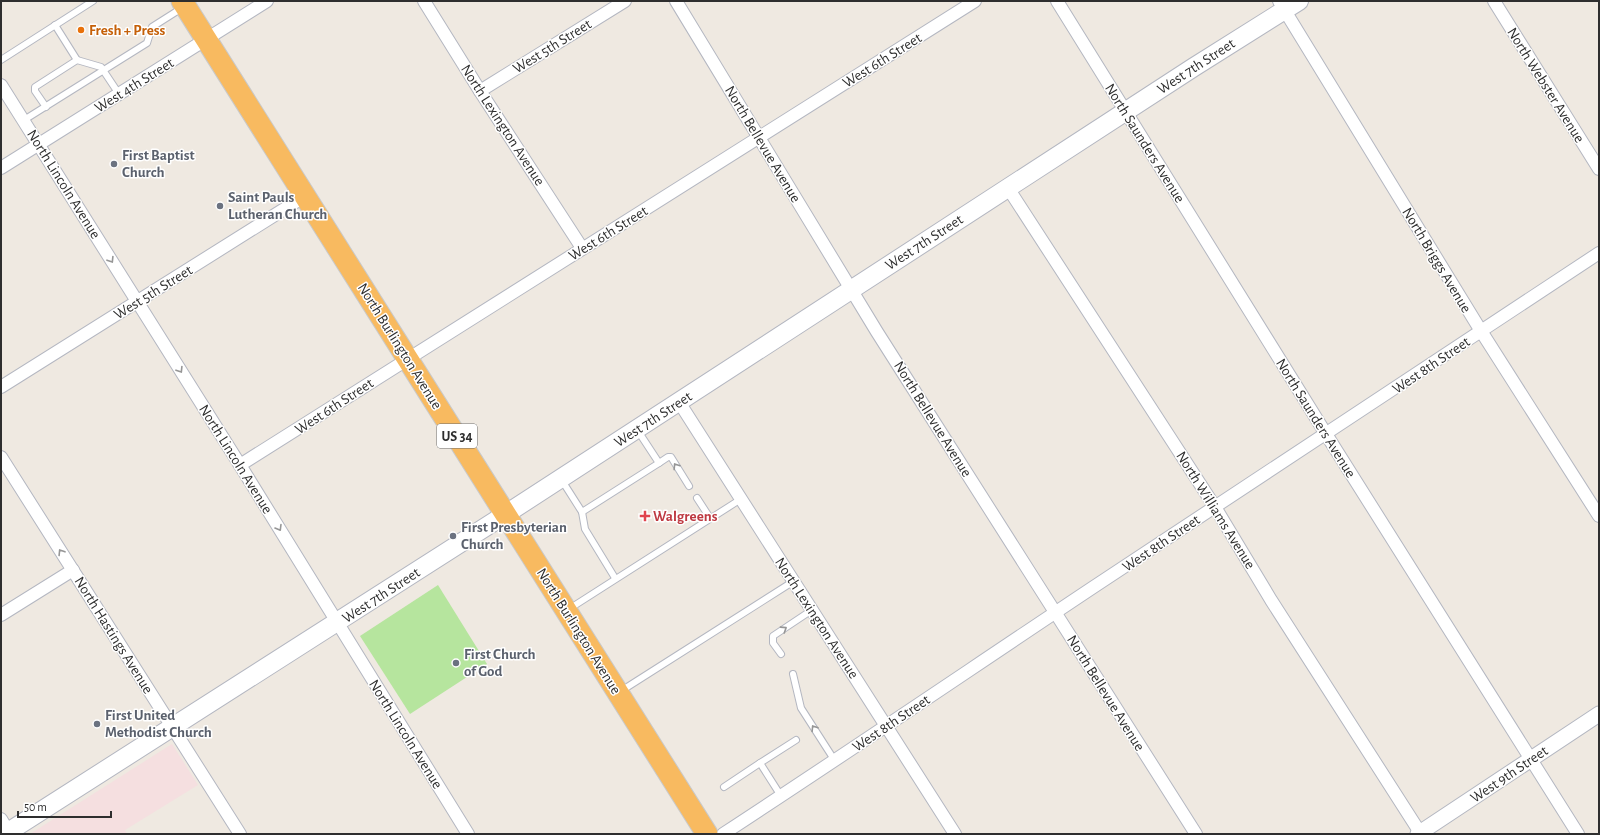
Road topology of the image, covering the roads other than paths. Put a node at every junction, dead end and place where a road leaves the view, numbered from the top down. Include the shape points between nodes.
1 (93, 1) edge
2 (267, 1) edge
3 (424, 1) edge
4 (625, 1) edge
5 (676, 1) edge
6 (975, 1) edge
7 (1057, 1) edge
8 (1494, 1) edge
9 (183, 4) edge
10 (1288, 4) edge
11 (55, 25) junction
12 (206, 39) junction
13 (1, 60) edge
14 (77, 60) junction
15 (104, 71) junction
16 (1, 84) edge
17 (480, 91) junction
18 (119, 94) junction
19 (46, 107) junction
20 (1125, 112) junction
21 (24, 120) junction
22 (758, 138) junction
23 (39, 144) junction
24 (1, 168) edge
25 (1599, 169) edge
26 (1008, 188) junction
27 (305, 196) junction
28 (582, 248) junction
29 (1599, 253) edge
30 (852, 290) junction
31 (137, 302) junction
32 (1481, 331) junction
33 (408, 358) junction
34 (1, 388) edge
35 (679, 402) junction
36 (637, 429) junction
37 (1326, 434) junction
38 (1, 457) edge
39 (659, 463) junction
40 (240, 465) junction
41 (561, 479) junction
42 (689, 486) dead end
43 (697, 498) dead end
44 (741, 499) junction
45 (1215, 507) junction
46 (582, 512) junction
47 (506, 514) junction
48 (1599, 516) edge
49 (710, 518) junction
50 (73, 570) junction
51 (615, 578) dead end
52 (794, 581) junction
53 (566, 610) junction
54 (812, 610) junction
55 (1056, 612) junction
56 (1, 615) edge
57 (337, 623) junction
58 (780, 654) dead end
59 (793, 674) dead end
60 (618, 693) junction
61 (1599, 714) edge
62 (172, 726) junction
63 (886, 727) junction
64 (796, 740) dead end
65 (835, 760) junction
66 (1530, 760) junction
67 (760, 763) junction
68 (724, 787) dead end
69 (782, 796) junction
70 (6, 830) edge
71 (240, 834) edge
72 (468, 834) edge
73 (707, 834) edge
74 (723, 834) edge
75 (955, 834) edge
76 (1196, 834) edge
77 (1420, 834) edge
78 (1578, 834) edge

1 - 11 lane
2 - 12 street, West 4th Street
3 - 17 street, North Lexington Avenue
4 - 17 street, West 5th Street
5 - 22 street, North Bellevue Avenue
6 - 22 street, West 6th Street
7 - 20 street, North Saunders Avenue
8 - 25 street, North Webster Avenue
9 - 12 highway, North Burlington Avenue / US 34
9 - 15 lane via 152,27 147,43
10 - 20 main road, West 7th Street
10 - 32 street, North Briggs Avenue
11 - 13 lane
11 - 14 lane
12 - 18 street, West 4th Street
12 - 27 highway, North Burlington Avenue / US 34
14 - 15 lane via 102,67
14 - 19 lane via 35,87
15 - 18 lane
15 - 19 lane
16 - 21 street, North Lincoln Avenue
17 - 28 street, North Lexington Avenue
18 - 23 street, West 4th Street
19 - 21 lane
20 - 26 main road, West 7th Street
20 - 37 street, North Saunders Avenue
21 - 23 street, North Lincoln Avenue
22 - 28 street, West 6th Street
22 - 30 street, North Bellevue Avenue
23 - 24 street, West 4th Street
23 -> 31 street, North Lincoln Avenue
26 - 30 main road, West 7th Street
26 - 45 street, North Williams Avenue
27 - 31 street, West 5th Street
27 - 33 highway, North Burlington Avenue / US 34
28 - 33 street, West 6th Street
29 - 32 street, West 8th Street
30 - 35 main road, West 7th Street
30 - 55 street, North Bellevue Avenue
31 - 34 street, West 5th Street
31 -> 40 street, North Lincoln Avenue
32 - 37 street, West 8th Street
32 - 48 street, North Briggs Avenue
33 - 40 street, West 6th Street
33 - 47 highway, North Burlington Avenue / US 34
35 - 36 main road, West 7th Street
35 - 44 street, North Lexington Avenue
36 - 39 lane
36 - 41 main road, West 7th Street
37 - 45 street, West 8th Street
37 - 66 street, North Saunders Avenue
50 -> 38 street, North Hastings Avenue
42 -> 39 lane via 671,457
39 - 46 lane
40 -> 57 street, North Lincoln Avenue
41 - 46 lane
41 - 47 main road, West 7th Street
43 - 49 lane
44 - 49 lane
44 - 52 street, North Lexington Avenue
45 - 55 street, West 8th Street
45 - 77 street, North Williams Avenue
46 - 51 lane via 585,529
47 - 53 highway, North Burlington Avenue / US 34
47 - 57 main road, West 7th Street
49 - 53 lane
50 - 56 street
50 - 62 street, North Hastings Avenue
52 - 54 street, North Lexington Avenue
52 - 60 lane
53 - 60 highway, North Burlington Avenue / US 34
58 -> 54 lane via 773,643 773,636
54 - 63 street, North Lexington Avenue
55 - 63 street, West 8th Street
55 - 76 street, North Bellevue Avenue
57 - 62 main road, West 7th Street
57 - 72 street, North Lincoln Avenue
65 -> 59 lane via 801,708
60 - 73 highway, North Burlington Avenue / US 34
61 - 66 street, West 9th Street
62 - 70 main road, West 7th Street
62 - 71 street, North Hastings Avenue
63 - 65 street, West 8th Street
63 - 75 street, North Lexington Avenue
64 - 67 lane
65 - 69 street, West 8th Street
66 - 77 street, West 9th Street
66 - 78 street, North Saunders Avenue
67 - 68 lane
67 - 69 lane
69 - 74 street, West 8th Street

